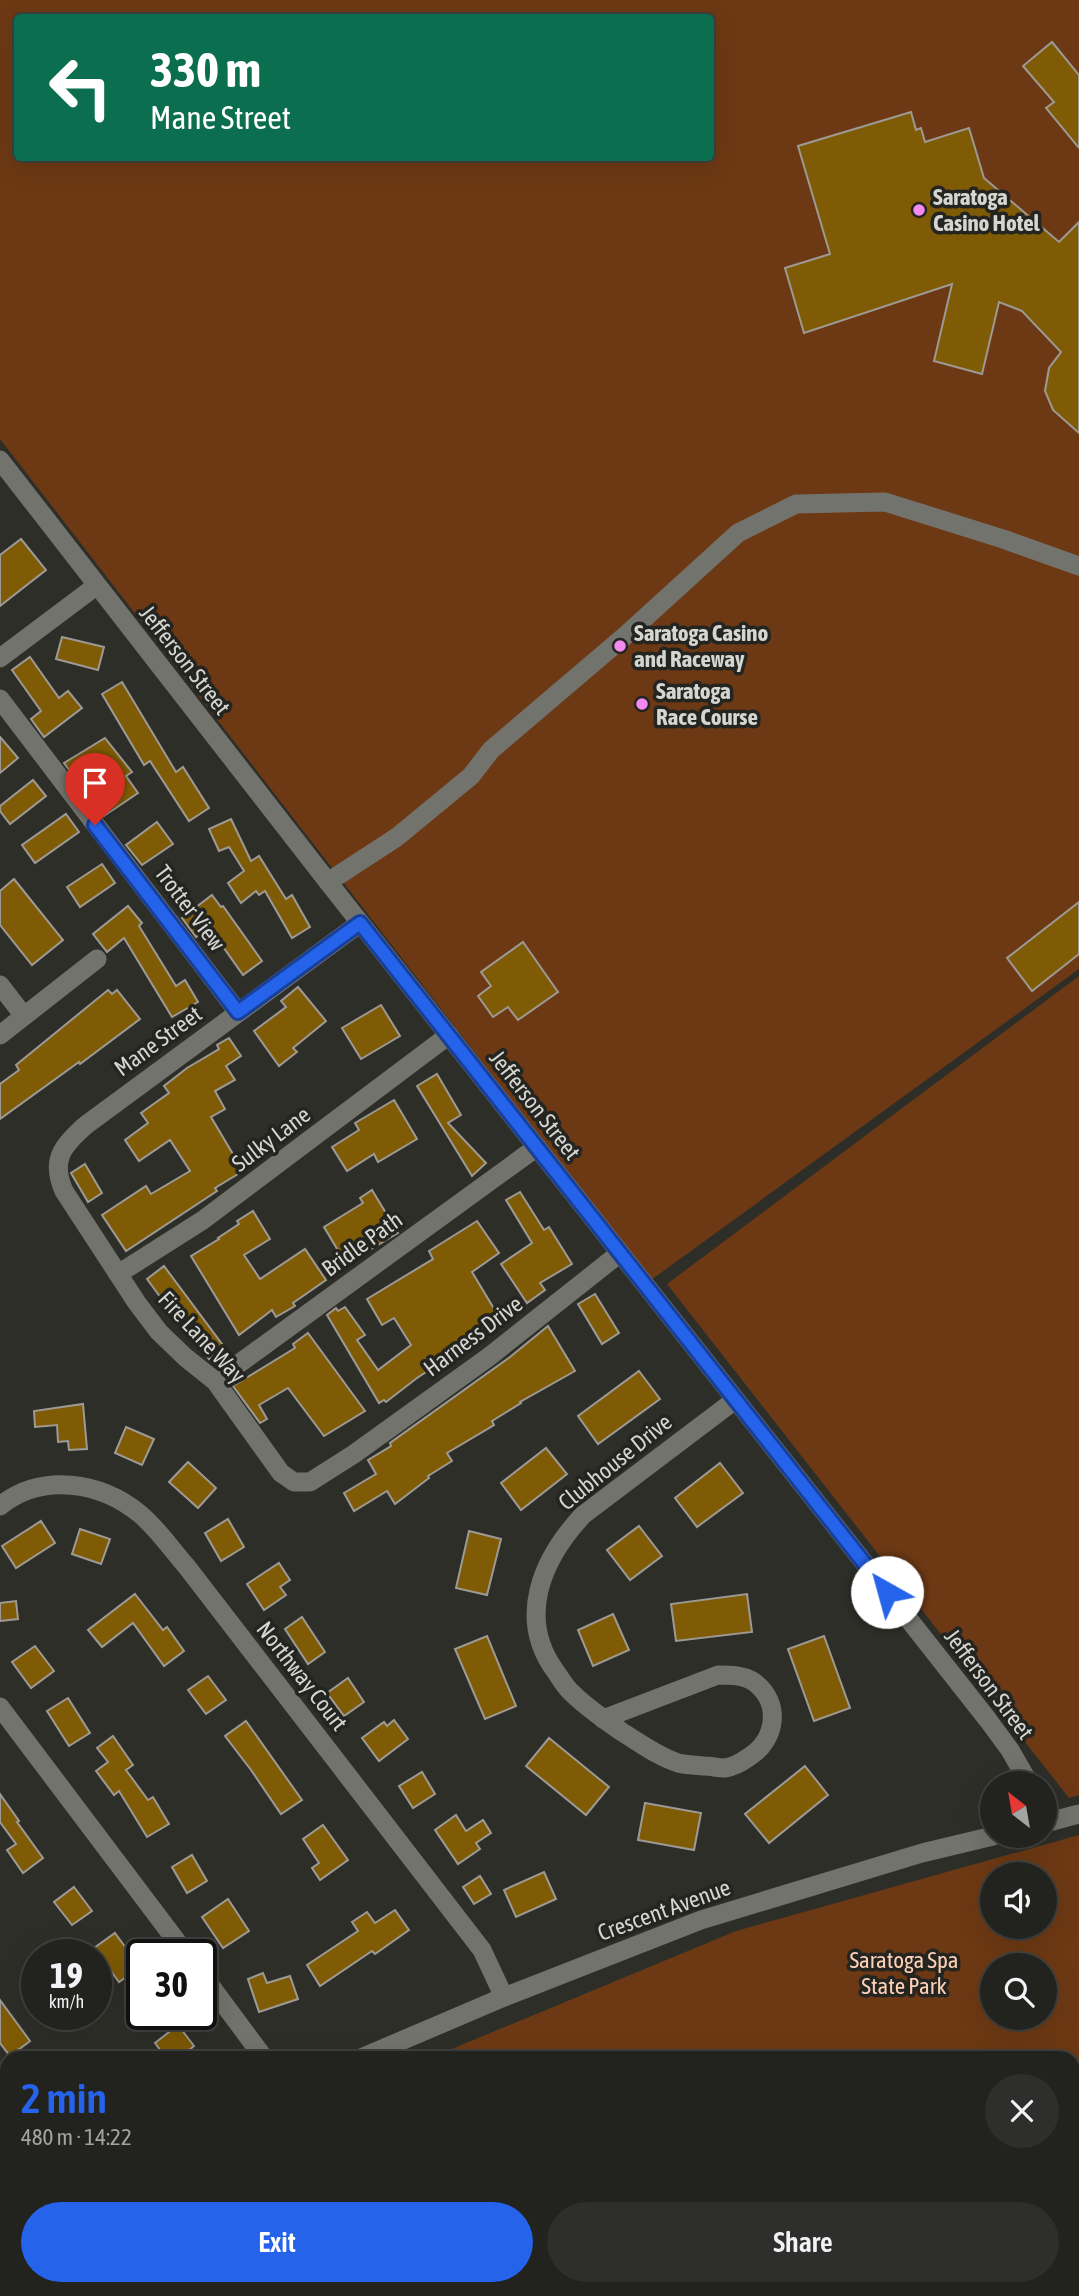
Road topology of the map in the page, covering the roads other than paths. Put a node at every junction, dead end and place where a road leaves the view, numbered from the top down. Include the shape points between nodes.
1 (0, 460) edge
2 (1079, 566) edge
3 (96, 586) junction
4 (0, 658) edge
5 (0, 699) edge
6 (327, 882) junction
7 (360, 923) junction
8 (97, 959) dead end
9 (0, 985) edge
10 (238, 1012) junction
11 (24, 1016) junction
12 (0, 1035) edge
13 (449, 1035) junction
14 (86, 1125) joint
15 (537, 1147) junction
16 (620, 1253) junction
17 (118, 1274) junction
18 (215, 1381) junction
19 (735, 1400) junction
20 (354, 1454) joint
21 (0, 1506) edge
22 (0, 1707) edge
23 (603, 1719) junction
24 (1022, 1771) edge
25 (1079, 1814) edge
26 (1057, 1820) edge
27 (980, 1839) edge
28 (175, 1939) edge
29 (217, 1995) edge
30 (504, 1997) junction
31 (259, 2051) edge
32 (377, 2051) edge

1 - 3 street, Jefferson Street
2 - 6 street via 885,502 796,504 738,533 491,750 471,776 397,837
3 - 4 street
3 - 6 street, Jefferson Street
5 - 10 street, Trotter View
6 - 7 street, Jefferson Street
7 - 10 street, Mane Street
7 - 13 street, Jefferson Street
8 - 11 street
9 - 11 street
10 - 14 street, Mane Street
11 - 12 street
13 - 15 street, Jefferson Street
13 - 17 street, Sulky Lane via 203,1220
14 - 17 street, Fire Lane Way via 65,1144 57,1167 59,1180
15 - 16 street, Jefferson Street
15 - 18 street, Bridle Path
16 - 19 street, Jefferson Street
16 - 20 street, Harness Drive via 490,1356
17 - 18 street, Fire Lane Way via 159,1332
18 - 20 street, Fire Lane Way via 287,1479 310,1482
19 - 23 street, Clubhouse Drive via 583,1515 563,1537 541,1579 537,1630 545,1657 570,1692
19 - 24 street, Jefferson Street via 988,1720
21 - 30 street, Northway Court via 11,1497 50,1484 75,1485 99,1491 142,1516 187,1567 482,1950
22 - 28 street
23 - 23 street, Clubhouse Drive via 651,1751 679,1763 726,1768 760,1750 771,1734 773,1715 766,1696 753,1682 718,1675
25 - 26 street
27 - 30 street, Crescent Avenue via 701,1920
29 - 31 street
30 - 32 street, Crescent Avenue

